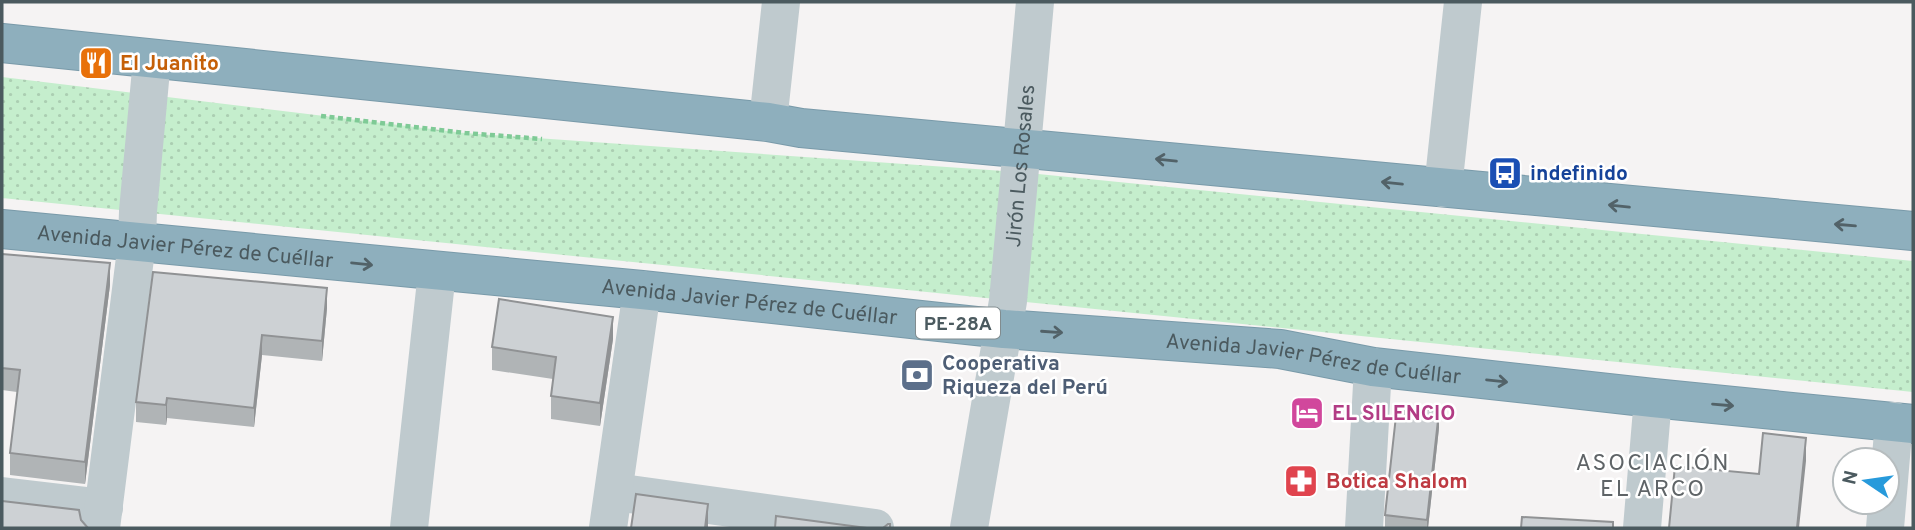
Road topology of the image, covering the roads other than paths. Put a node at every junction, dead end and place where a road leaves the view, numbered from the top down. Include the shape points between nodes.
1 (781, 2) edge
2 (1035, 2) edge
3 (1463, 2) edge
4 (2, 43) edge
5 (152, 59) junction
6 (768, 122) junction
7 (1021, 146) junction
8 (1443, 188) junction
9 (2, 229) edge
10 (1913, 231) edge
11 (137, 242) junction
12 (437, 272) junction
13 (642, 290) junction
14 (1004, 329) junction
15 (1373, 367) junction
16 (1653, 398) junction
17 (1904, 423) edge
18 (2, 496) edge
19 (612, 510) edge
20 (103, 518) edge
21 (409, 528) edge
22 (874, 528) edge
23 (969, 528) edge
24 (1364, 528) edge
25 (1642, 528) edge
26 (1885, 528) edge

1 - 6 street
2 - 7 street, Jirón Los Rosales
3 - 8 street
4 - 5 highway
5 - 6 highway
5 - 11 street
6 - 7 highway
8 -> 7 highway
7 - 14 street, Jirón Los Rosales
10 -> 8 highway
9 - 11 highway, Avenida Javier Pérez de Cuéllar / PE-28A
11 -> 12 highway, Avenida Javier Pérez de Cuéllar / PE-28A
11 - 20 street
12 - 13 highway, Avenida Javier Pérez de Cuéllar / PE-28A
12 - 21 street
13 - 14 highway, Avenida Javier Pérez de Cuéllar / PE-28A
13 - 19 street
14 -> 15 highway, Avenida Javier Pérez de Cuéllar / PE-28A via 1279,349
14 - 23 street, Jirón Los Rosales
15 -> 16 highway, Avenida Javier Pérez de Cuéllar / PE-28A
15 - 24 street
16 -> 17 highway, Avenida Javier Pérez de Cuéllar / PE-28A
16 - 25 street
17 - 26 street
18 - 20 street
19 - 22 street

